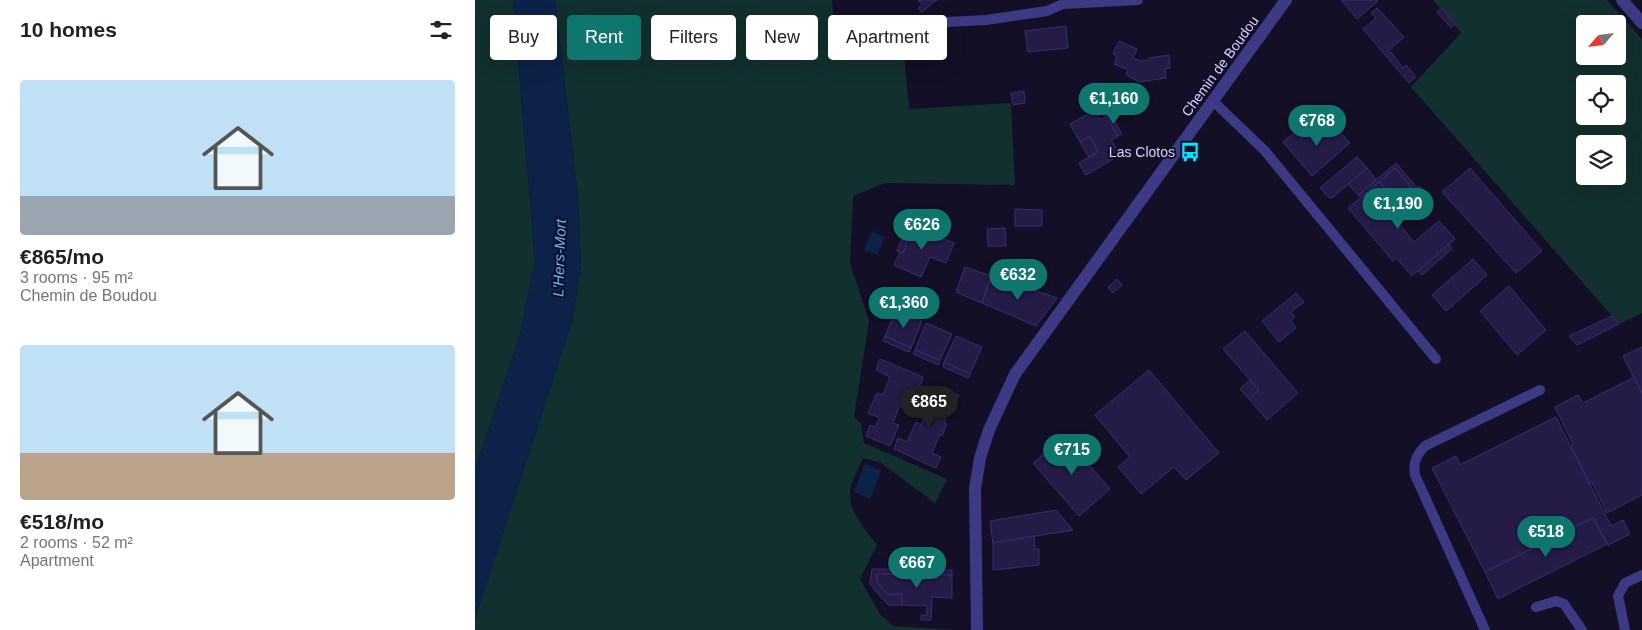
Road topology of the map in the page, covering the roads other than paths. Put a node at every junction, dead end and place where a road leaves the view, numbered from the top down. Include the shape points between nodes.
1 (1138, 0) edge
2 (1287, 0) edge
3 (1623, 0) edge
4 (947, 21) edge
5 (1642, 23) edge
6 (1213, 101) junction
7 (1436, 359) dead end
8 (1540, 390) dead end
9 (1642, 574) edge
10 (1536, 607) dead end
11 (977, 630) edge
12 (1485, 630) edge
13 (1582, 630) edge
14 (1625, 630) edge

1 - 4 lane via 1063,4 1047,11 986,20
2 - 6 street, Chemin de Boudou
3 - 5 street
6 - 7 lane via 1265,151
6 - 11 street, Chemin de Boudou via 1015,374 989,430 975,489
8 - 12 lane via 1425,446 1413,463 1415,475
9 - 14 lane via 1625,583 1619,596
10 - 13 lane via 1555,601 1564,604

